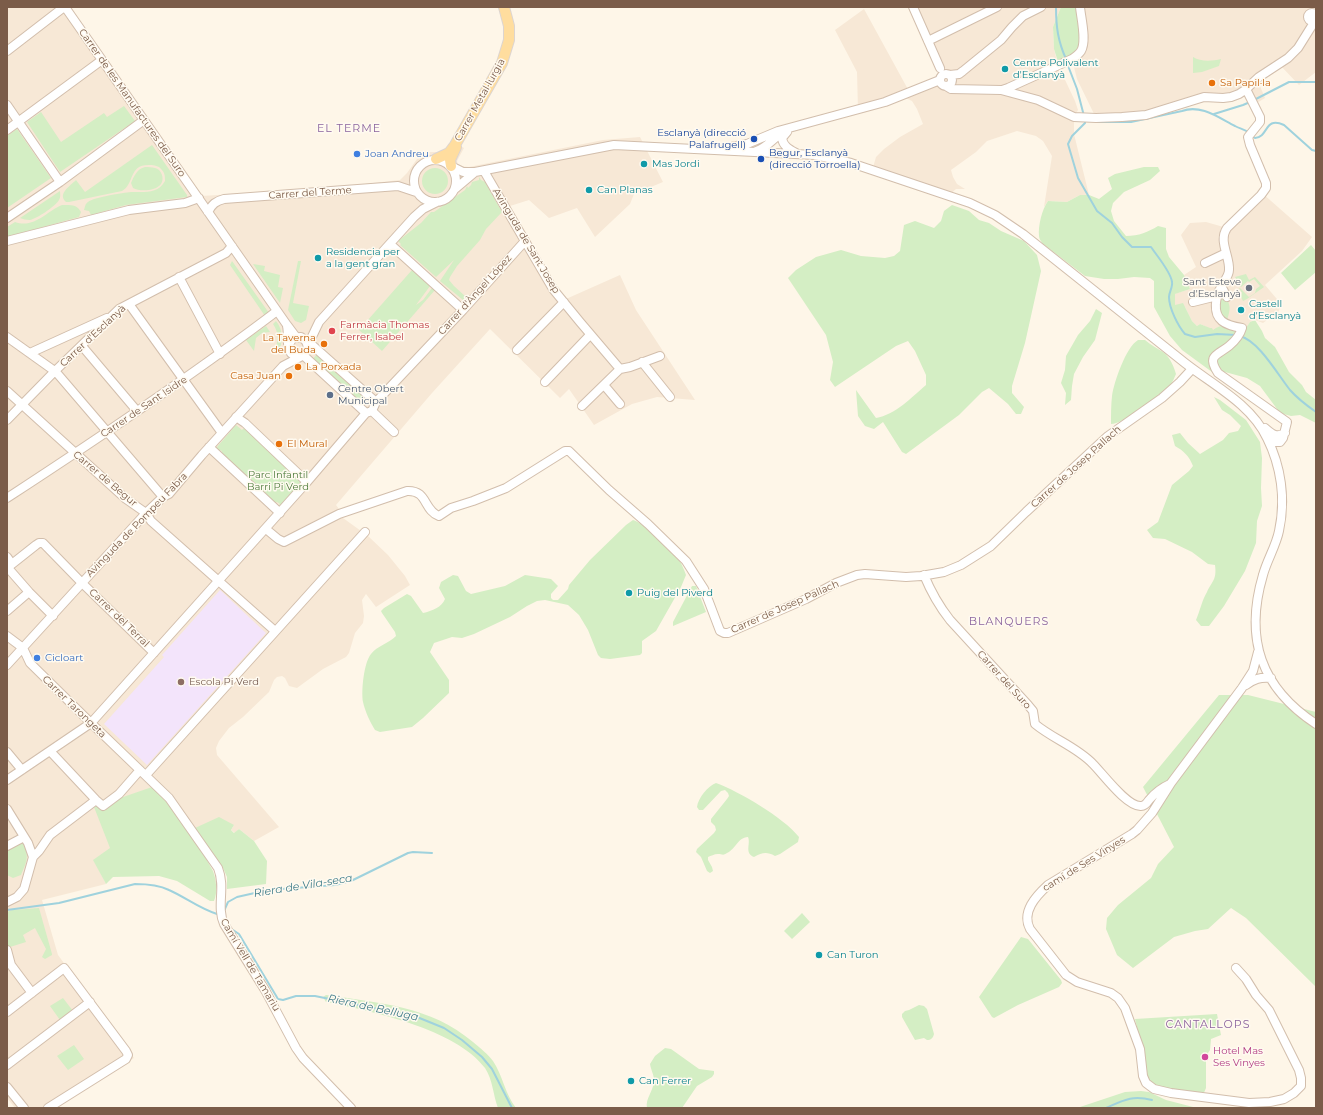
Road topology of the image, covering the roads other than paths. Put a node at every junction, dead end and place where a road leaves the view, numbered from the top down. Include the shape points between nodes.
1 (65, 7) edge
2 (504, 7) edge
3 (508, 7) edge
4 (913, 7) edge
5 (997, 7) edge
6 (1041, 7) edge
7 (1080, 7) edge
8 (1030, 10) edge
9 (1313, 15) edge
10 (928, 41) junction
11 (7, 51) edge
12 (102, 60) junction
13 (940, 68) junction
14 (949, 74) junction
15 (942, 82) junction
16 (1018, 84) junction
17 (1246, 89) junction
18 (1001, 90) junction
19 (1022, 95) junction
20 (7, 105) edge
21 (144, 120) junction
22 (18, 122) junction
23 (790, 129) junction
24 (7, 130) edge
25 (763, 138) junction
26 (764, 148) junction
27 (712, 150) junction
28 (750, 152) junction
29 (774, 154) junction
30 (801, 155) junction
31 (436, 159) junction
32 (451, 166) junction
33 (484, 171) junction
34 (475, 172) junction
35 (60, 182) junction
36 (455, 189) junction
37 (419, 195) junction
38 (199, 198) junction
39 (437, 202) junction
40 (208, 212) junction
41 (414, 217) junction
42 (7, 218) edge
43 (7, 241) edge
44 (525, 241) junction
45 (390, 244) junction
46 (232, 246) junction
47 (1226, 253) junction
48 (1205, 263) dead end
49 (1229, 269) junction
50 (179, 277) junction
51 (1234, 277) dead end
52 (1222, 297) junction
53 (564, 302) junction
54 (1198, 302) dead end
55 (129, 304) junction
56 (463, 310) junction
57 (277, 311) junction
58 (113, 315) junction
59 (287, 325) junction
60 (315, 329) junction
61 (590, 335) junction
62 (7, 337) edge
63 (298, 337) junction
64 (82, 346) junction
65 (308, 346) junction
66 (289, 347) junction
67 (517, 350) dead end
68 (30, 353) junction
69 (220, 354) junction
70 (302, 355) junction
71 (660, 356) dead end
72 (642, 362) junction
73 (283, 366) junction
74 (1192, 368) junction
75 (620, 369) junction
76 (55, 371) junction
77 (183, 379) junction
78 (545, 382) dead end
79 (604, 385) junction
80 (7, 391) edge
81 (670, 397) dead end
82 (376, 402) junction
83 (620, 404) dead end
84 (21, 405) junction
85 (582, 406) dead end
86 (137, 411) junction
87 (369, 412) junction
88 (236, 417) junction
89 (1254, 419) junction
90 (7, 420) edge
91 (107, 432) junction
92 (394, 432) dead end
93 (222, 433) junction
94 (1285, 433) junction
95 (1274, 443) junction
96 (209, 447) junction
97 (75, 454) junction
98 (1278, 468) junction
99 (307, 482) junction
100 (163, 497) junction
101 (7, 498) edge
102 (280, 513) junction
103 (146, 514) junction
104 (266, 529) junction
105 (365, 532) dead end
106 (9, 564) edge
107 (924, 575) junction
108 (219, 581) junction
109 (82, 583) junction
110 (29, 592) junction
111 (7, 611) edge
112 (53, 616) junction
113 (275, 631) junction
114 (7, 636) edge
115 (23, 648) junction
116 (1258, 651) junction
117 (154, 652) junction
118 (7, 665) edge
119 (1271, 678) junction
120 (1242, 688) junction
121 (91, 723) junction
122 (1316, 724) edge
123 (50, 751) junction
124 (7, 752) edge
125 (22, 770) junction
126 (143, 773) junction
127 (7, 780) edge
128 (1171, 783) junction
129 (96, 800) junction
130 (7, 810) edge
131 (24, 836) junction
132 (7, 846) edge
133 (33, 857) junction
134 (7, 902) edge
135 (7, 950) edge
136 (1236, 968) dead end
137 (32, 993) junction
138 (90, 1002) junction
139 (7, 1012) edge
140 (7, 1065) edge
141 (7, 1086) edge
142 (24, 1108) edge
143 (48, 1108) edge
144 (351, 1108) edge

1 - 11 street
1 - 12 street, Carrer de les Manufactures del Suro
2 - 31 main road, Carrer Metal·lurgia via 509,26 509,40 502,63 455,145 449,153
3 - 32 main road, Carrer Metal·lurgia via 512,25 508,55 497,79 453,153
4 - 10 street
5 - 10 street
6 - 8 street
7 - 16 street via 1084,42 1081,52 1071,60
8 - 14 street via 1001,40 963,71 959,74
9 - 17 street via 1313,24 1298,48
10 - 13 street
12 - 21 street, Carrer de les Manufactures del Suro
12 - 22 street
13 - 14 street
13 - 15 street
14 - 15 street via 942,75
15 - 18 street via 950,89
15 - 23 street via 885,102
16 - 18 street
16 - 19 street via 1015,90
17 - 19 street via 1231,97 1204,97 1146,115 1122,117 1066,114
17 - 47 street via 1260,118 1260,122 1250,134 1250,144 1266,188 1227,228 1224,233
18 - 19 street
20 - 22 street
21 - 35 street
21 - 38 street, Carrer de les Manufactures del Suro
22 - 24 street
22 - 35 street
23 - 25 street
23 - 26 street
23 - 30 street via 782,138 782,142 784,146
25 - 26 street
25 - 27 street via 747,144
26 - 28 street
26 - 29 street
27 - 28 street
27 - 33 street via 614,145
28 - 29 street
29 - 30 street
30 - 74 street via 815,155 851,163 970,203 995,215
31 - 32 street
31 - 37 street via 424,162 416,170 414,185
32 - 34 street via 462,172
32 - 36 street via 456,177
33 - 34 street
33 - 44 street, Avinguda de Sant Josep
34 - 36 street
35 - 42 street
36 - 39 street via 451,195
37 - 39 street via 429,202
37 - 40 street, Carrer del Terme via 398,186 224,199 212,205
37 - 41 street
38 - 40 street, Carrer de les Manufactures del Suro
38 - 43 street via 185,203 129,210
39 - 41 street
40 - 46 street, Carrer de les Manufactures del Suro
41 - 45 street
44 - 53 street, Avinguda de Sant Josep via 553,289
44 - 56 street, Carrer d'Àngel López
45 - 56 street
45 - 60 street
46 - 50 street, Carrer d'Esclanyà via 226,253
46 - 57 street, Carrer de les Manufactures del Suro
47 - 48 street
47 - 49 street
49 - 51 street
49 - 52 street via 1221,286
50 - 55 street, Carrer d'Esclanyà
50 - 69 street
52 - 54 street
52 - 94 street via 1216,310 1219,317 1240,333 1230,346 1216,354 1215,368 1287,422
53 - 61 street, Avinguda de Sant Josep
53 - 67 street
55 - 58 street, Carrer d'Esclanyà
55 - 77 street
56 - 82 street, Carrer d'Àngel López
57 - 59 street, Carrer de les Manufactures del Suro
57 - 69 street, Carrer de Sant Isidre
58 - 64 street, Carrer d'Esclanyà
58 - 68 street
59 - 63 street, Carrer de les Manufactures del Suro
59 - 66 street
60 - 63 street
60 - 65 street
61 - 75 street, Avinguda de Sant Josep
61 - 78 street
62 - 68 street
63 - 65 street via 304,339
63 - 66 street via 290,340
64 - 76 street, Carrer d'Esclanyà
64 - 86 street
65 - 70 street
65 - 82 street via 312,345
66 - 70 street via 294,356
66 - 73 street, Avinguda de Pompeu Fabra
68 - 76 street
69 - 77 street, Carrer de Sant Isidre
70 - 73 street, Avinguda de Pompeu Fabra
70 - 87 street
71 - 72 street
72 - 75 street
72 - 81 street
73 - 88 street, Avinguda de Pompeu Fabra
74 - 89 street via 1229,395
74 - 107 street, Carrer de Josep Pallach via 1162,398 1104,440 991,546 961,565 944,572
75 - 79 street
76 - 84 street, Carrer d'Esclanyà
76 - 91 street
77 - 86 street, Carrer de Sant Isidre
77 - 93 street
79 - 83 street
79 - 85 street
80 - 84 street, Carrer de Begur
82 - 87 street, Carrer d'Àngel López
84 - 90 street, Carrer d'Esclanyà
84 - 97 street, Carrer de Begur
86 - 91 street, Carrer de Sant Isidre
87 - 92 street
87 - 99 street, Carrer d'Àngel López
88 - 93 street, Avinguda de Pompeu Fabra
88 - 99 street
89 - 95 street
89 - 95 street via 1272,434
91 - 97 street, Carrer de Sant Isidre
91 - 100 street
93 - 96 street, Avinguda de Pompeu Fabra
94 - 95 street via 1280,442
94 - 98 street via 1284,442 1278,452
95 - 98 street
96 - 100 street, Avinguda de Pompeu Fabra via 169,494
96 - 102 street
97 - 101 street, Carrer de Sant Isidre
97 - 103 street, Carrer de Begur
98 - 116 street via 1282,493 1281,515 1276,540 1257,598 1255,630
99 - 102 street, Carrer d'Àngel López
100 - 103 street, Avinguda de Pompeu Fabra
102 - 104 street, Carrer d'Àngel López
103 - 108 street, Carrer de Begur
103 - 109 street, Avinguda de Pompeu Fabra
104 - 107 street, Carrer de Josep Pallach via 284,542 339,514 407,491 420,493 434,514 439,516 451,508 506,488 565,451 569,451 686,561 704,589 722,632 728,633 757,621 857,575
104 - 108 street, Carrer d'Àngel López
105 - 113 street
106 - 109 street, Carrer del Terral via 43,543
106 - 110 street
107 - 128 street, Carrer del Suro via 930,590 950,620 1033,711 1035,724 1084,756 1111,786 1135,804 1144,805 1158,791
108 - 113 street, Carrer de Begur
108 - 117 street, Carrer d'Àngel López
109 - 112 street, Avinguda de Pompeu Fabra
109 - 117 street, Carrer del Terral
110 - 111 street
110 - 112 street
112 - 115 street, Avinguda de Pompeu Fabra
113 - 126 street
114 - 115 street, Carrer Tarongeta
115 - 118 street, Avinguda de Pompeu Fabra
115 - 121 street, Carrer Tarongeta via 30,663
116 - 119 street
116 - 120 street, camí de Ses Vinyes via 1253,671
117 - 121 street, Carrer d'Àngel López
119 - 120 street, camí de Ses Vinyes via 1254,679
119 - 122 street via 1288,702
120 - 128 street, camí de Ses Vinyes
121 - 123 street, Carrer d'Àngel López
121 - 126 street, Carrer Tarongeta
123 - 125 street, Carrer d'Àngel López
123 - 129 street
124 - 125 street
125 - 127 street, Carrer d'Àngel López
126 - 129 street via 103,806
126 - 144 street, Camí Vell de Tamariu via 175,804 218,868 222,877 220,917 266,990 296,1048
128 - 136 street, camí de Ses Vinyes via 1152,813 1137,830 1040,892 1028,910 1028,925 1066,975 1076,982 1111,993 1118,998 1125,1008 1140,1049 1143,1076 1146,1083 1154,1089 1249,1103 1284,1098 1301,1086 1299,1070 1269,1010
129 - 133 street via 50,835
130 - 131 street
131 - 132 street
131 - 133 street
133 - 134 street via 24,889 17,897
135 - 137 street via 11,965
137 - 138 street via 64,968
137 - 139 street
138 - 140 street
138 - 143 street via 128,1055 126,1059
141 - 142 street

